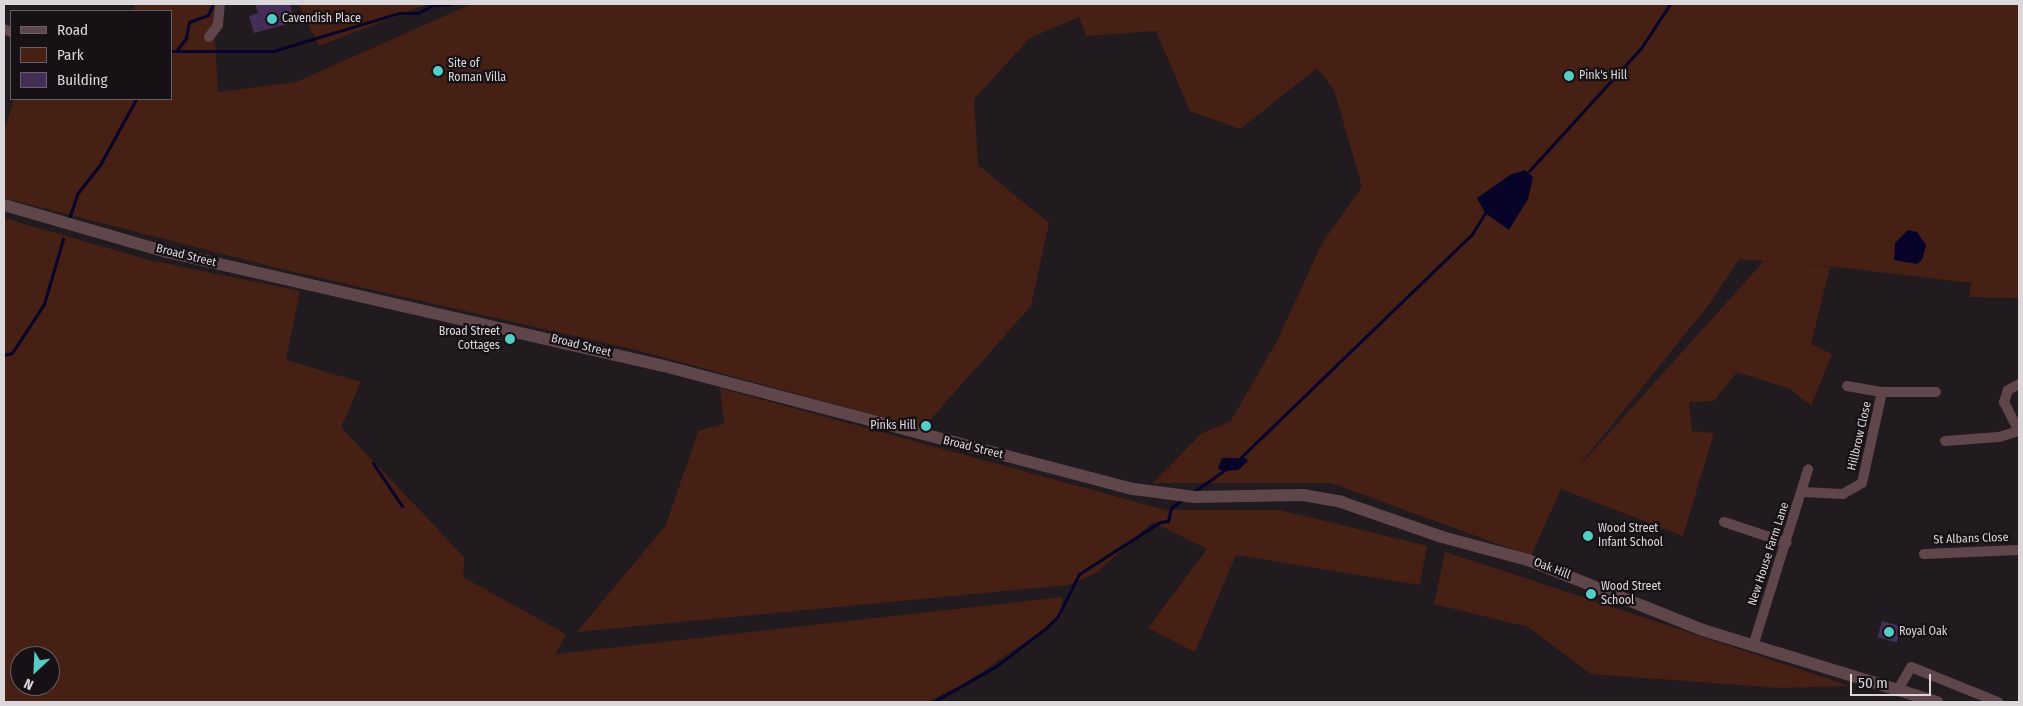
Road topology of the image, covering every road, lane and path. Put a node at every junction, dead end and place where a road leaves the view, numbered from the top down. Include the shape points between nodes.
1 (220, 4) edge
2 (209, 37) dead end
3 (4, 205) edge
4 (2019, 384) edge
5 (1847, 386) dead end
6 (1882, 392) junction
7 (1936, 392) dead end
8 (2019, 431) edge
9 (1946, 441) dead end
10 (1808, 469) dead end
11 (1156, 492) joint
12 (1803, 492) junction
13 (1724, 522) dead end
14 (1787, 543) junction
15 (2019, 550) edge
16 (1924, 554) dead end
17 (1753, 646) junction
18 (1899, 688) junction
19 (1937, 702) edge
20 (1998, 702) edge

1 - 2 street via 218,25
3 - 11 street, Broad Street via 290,282 664,366
4 - 8 street via 2008,390 2004,402
5 - 6 street, Hillbrow Close
6 - 7 street, Hillbrow Close
6 - 12 street, Hillbrow Close via 1862,483 1843,494
8 - 9 street via 1999,437
10 - 12 street, New House Farm Lane
11 - 17 street, Oak Hill via 1188,496 1303,495 1349,504 1442,537 1528,560 1660,614
12 - 14 street, New House Farm Lane
13 - 14 street
14 - 17 street, New House Farm Lane
15 - 16 street, St Albans Close
17 - 18 street, Oak Hill
18 - 19 street, Oak Hill
18 - 20 street via 1911,667

